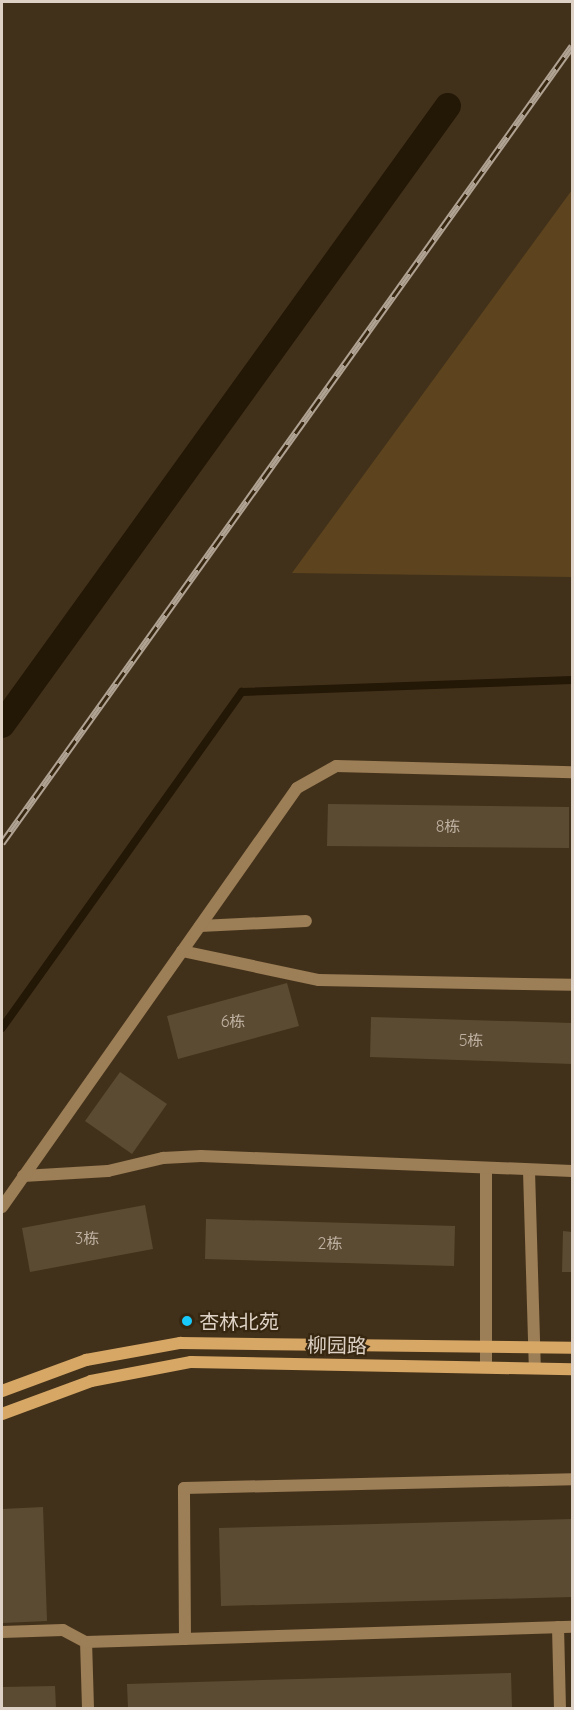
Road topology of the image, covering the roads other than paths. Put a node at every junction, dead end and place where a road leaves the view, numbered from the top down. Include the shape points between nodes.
1 (573, 772) edge
2 (306, 921) dead end
3 (200, 926) junction
4 (182, 951) junction
5 (573, 985) edge
6 (486, 1169) junction
7 (530, 1171) junction
8 (573, 1171) edge
9 (23, 1176) junction
10 (2, 1207) edge
11 (486, 1346) junction
12 (534, 1346) junction
13 (573, 1348) edge
14 (486, 1367) junction
15 (535, 1368) junction
16 (573, 1369) edge
17 (2, 1390) edge
18 (2, 1414) edge
19 (573, 1479) edge
20 (573, 1627) edge
21 (558, 1628) junction
22 (2, 1632) edge
23 (185, 1639) junction
24 (86, 1642) junction
25 (88, 1708) edge
26 (561, 1708) edge

1 - 3 lane via 336,766 297,788
2 - 3 lane
3 - 4 lane
4 - 5 lane via 319,980
4 - 9 lane
6 - 7 lane
6 - 9 lane via 201,1156 163,1158 108,1171
6 - 11 lane
7 - 8 lane
7 - 12 lane
9 - 10 lane
11 - 12 street, 柳园路
11 - 14 lane
11 - 17 street, 柳园路 via 180,1343 86,1360
12 - 13 street, 柳园路
12 - 15 lane
14 - 15 street, 柳园路
14 - 18 street, 柳园路 via 191,1362 90,1381
15 - 16 street, 柳园路
19 - 23 lane via 184,1488
20 - 21 lane
21 - 23 lane
21 - 26 lane
22 - 24 lane via 63,1630
23 - 24 lane
24 - 25 lane

